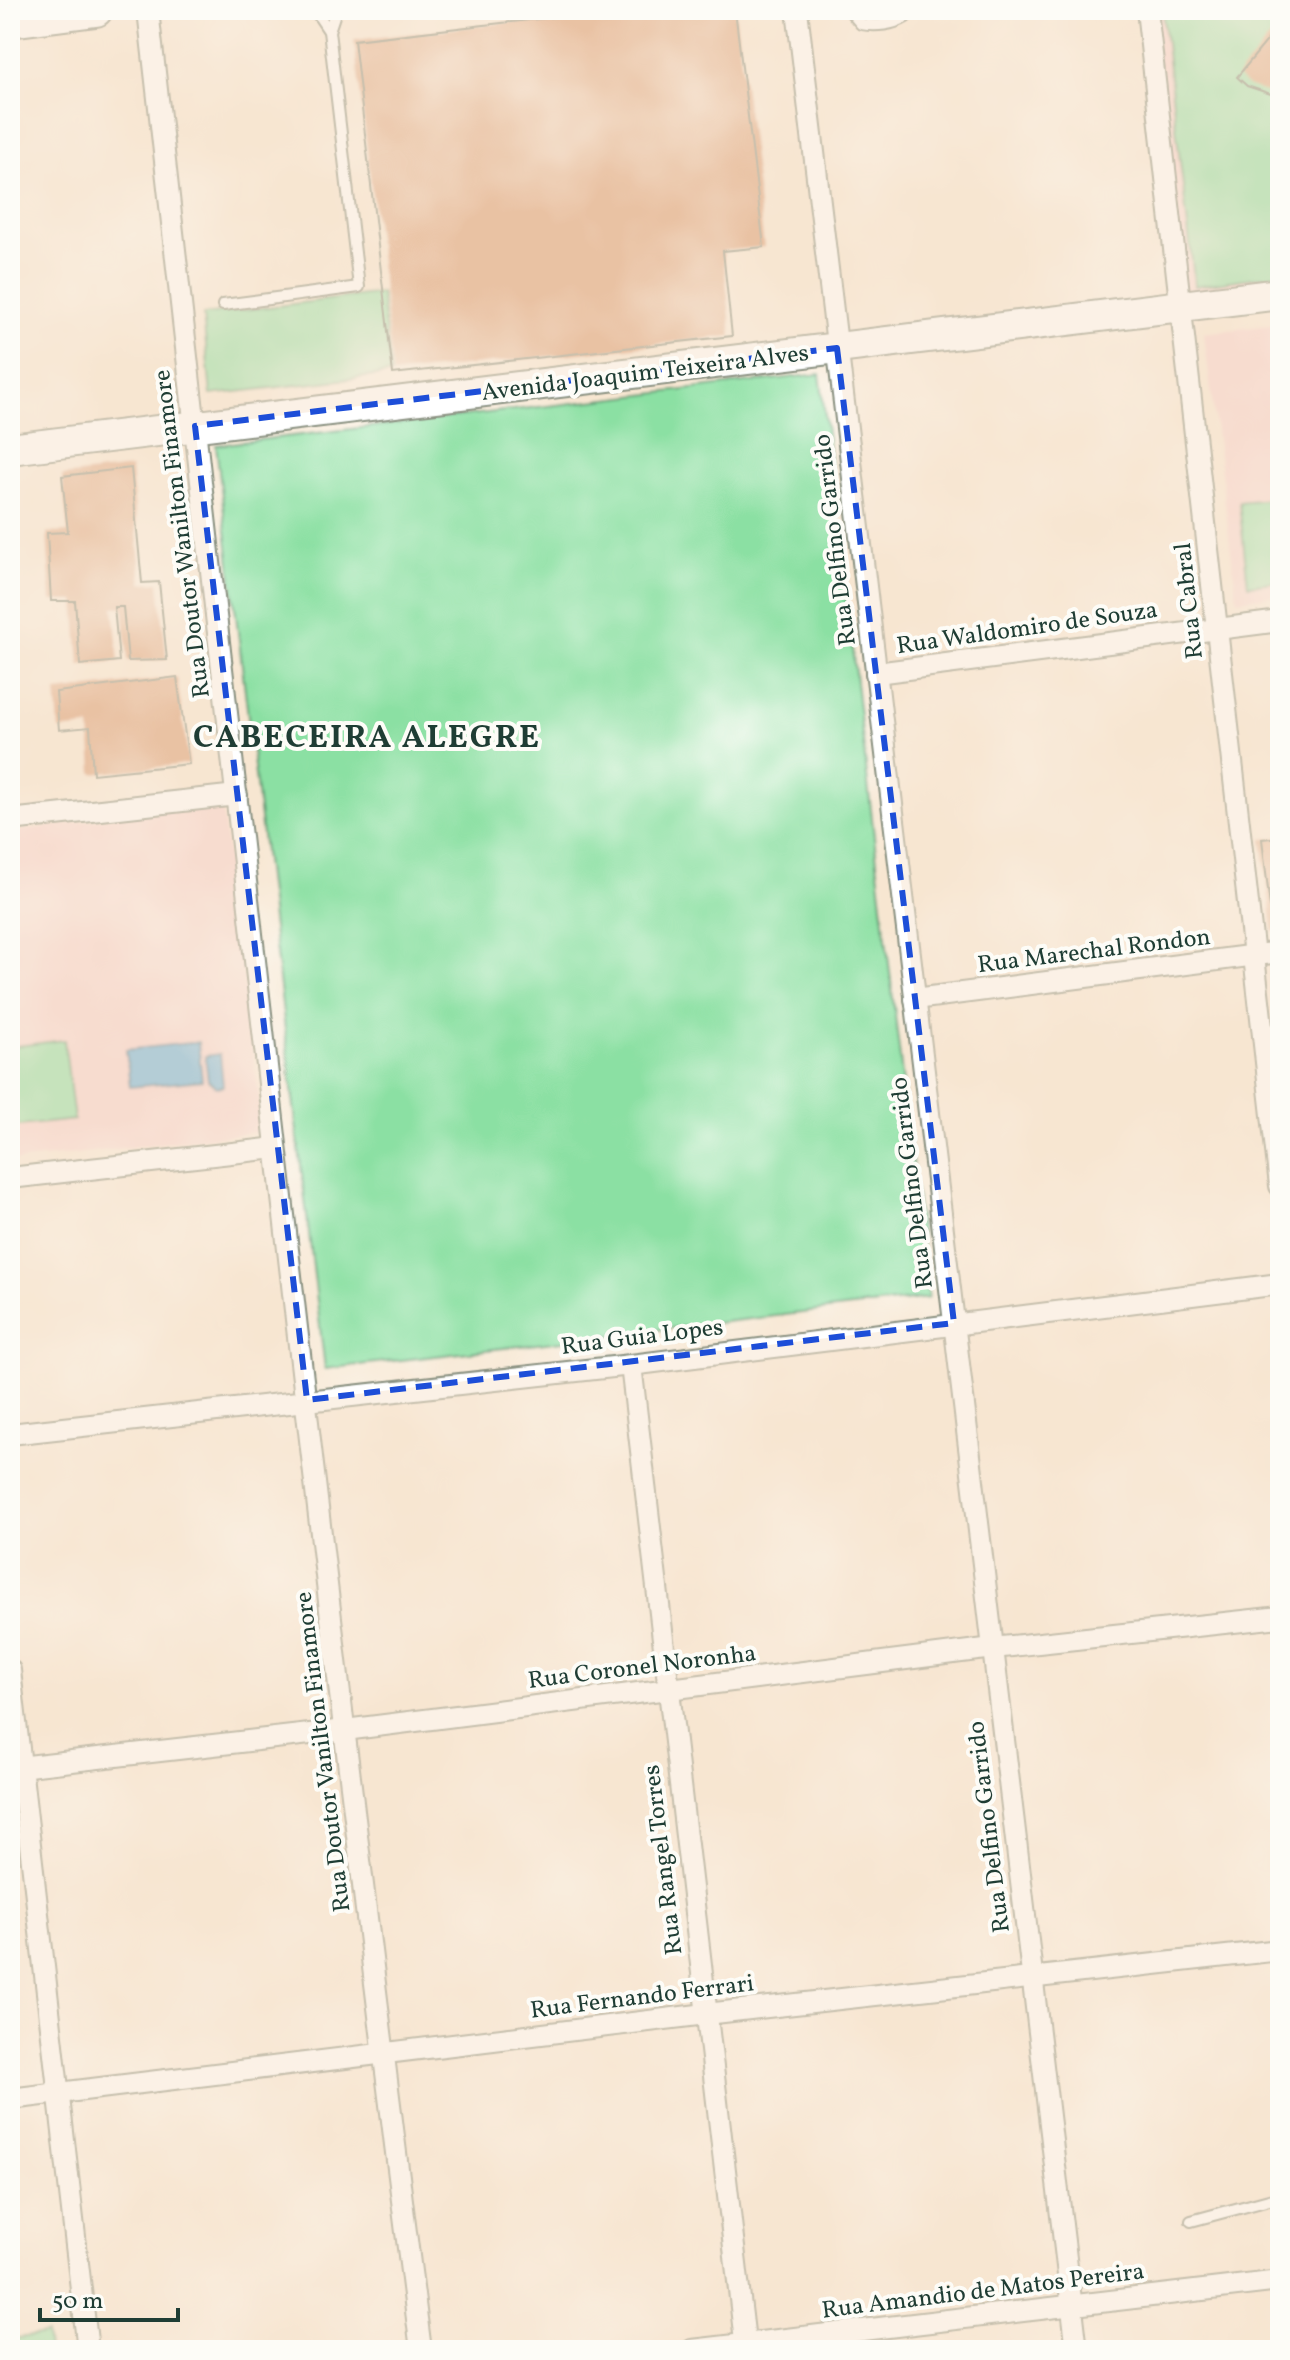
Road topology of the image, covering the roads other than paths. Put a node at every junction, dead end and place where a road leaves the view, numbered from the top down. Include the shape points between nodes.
1 (96, 10) edge
2 (148, 10) edge
3 (315, 10) edge
4 (336, 10) edge
5 (797, 10) edge
6 (849, 10) edge
7 (908, 10) edge
8 (1147, 10) edge
9 (10, 21) edge
10 (329, 31) junction
11 (1280, 294) edge
12 (223, 305) dead end
13 (1180, 306) junction
14 (837, 348) junction
15 (195, 426) junction
16 (10, 449) edge
17 (1280, 621) edge
18 (1217, 628) junction
19 (876, 673) junction
20 (237, 795) junction
21 (10, 820) edge
22 (1280, 952) edge
23 (1254, 955) junction
24 (915, 999) junction
25 (276, 1148) junction
26 (10, 1178) edge
27 (1280, 1186) edge
28 (1280, 1284) edge
29 (954, 1323) junction
30 (631, 1365) junction
31 (307, 1400) junction
32 (10, 1434) edge
33 (1280, 1617) edge
34 (993, 1648) junction
35 (10, 1670) edge
36 (669, 1689) junction
37 (345, 1730) junction
38 (16, 1767) edge
39 (1280, 1950) edge
40 (1032, 1979) junction
41 (706, 2014) junction
42 (383, 2054) junction
43 (59, 2093) junction
44 (10, 2099) edge
45 (1280, 2197) edge
46 (1191, 2221) dead end
47 (1280, 2281) edge
48 (1072, 2307) junction
49 (745, 2347) edge
50 (88, 2350) edge
51 (421, 2350) edge
52 (692, 2350) edge
53 (1077, 2350) edge

1 - 9 main road
2 - 15 street, Rua Doutor Wanilton Finamore
3 - 10 lane
4 - 10 lane
5 - 14 street, Rua Delfino Garrido
6 - 7 lane via 861,24 872,26 897,23
8 - 13 street, Rua Cabral
10 - 12 lane via 359,287
11 - 13 street, Avenida Joaquim Teixeira Alves
13 - 14 street, Avenida Joaquim Teixeira Alves
13 - 18 street, Rua Cabral
14 - 15 street, Avenida Joaquim Teixeira Alves
14 - 19 street, Rua Delfino Garrido
15 - 16 street, Avenida Joaquim Teixeira Alves
15 - 20 street, Rua Doutor Wanilton Finamore
17 - 18 street, Rua Waldomiro de Souza
18 - 19 street, Rua Waldomiro de Souza
18 - 23 street, Rua Cabral
19 - 24 street, Rua Delfino Garrido
20 - 21 street
20 - 25 street, Rua Doutor Wanilton Finamore
22 - 23 street, Rua Marechal Rondon
23 - 24 street, Rua Marechal Rondon
23 - 27 street, Rua Cabral
24 - 29 street, Rua Delfino Garrido
25 - 26 street
25 - 31 street, Rua Doutor Vanilton Finamore
28 - 29 street, Rua Guia Lopes
29 - 30 street, Rua Guia Lopes
29 - 34 street, Rua Delfino Garrido
30 - 31 street, Rua Guia Lopes
30 - 36 street, Rua Rangel Torres
31 - 32 street, Rua Guia Lopes
31 - 37 street, Rua Doutor Vanilton Finamore
33 - 34 street, Rua Coronel Noronha
34 - 36 street, Rua Coronel Noronha
34 - 40 street, Rua Delfino Garrido
35 - 38 street
36 - 37 street, Rua Coronel Noronha
36 - 41 street, Rua Rangel Torres
37 - 38 street, Rua Coronel Noronha
37 - 42 street, Rua Doutor Vanilton Finamore
38 - 43 street
39 - 40 street, Rua Fernando Ferrari
40 - 41 street, Rua Fernando Ferrari
40 - 48 street, Rua Delfino Garrido
41 - 42 street, Rua Fernando Ferrari
41 - 49 street, Rua Rangel Torres
42 - 43 street, Rua Fernando Ferrari
42 - 51 street, Rua Doutor Vanilton Finamore
43 - 44 street, Rua Fernando Ferrari
43 - 50 street
45 - 46 lane
47 - 48 street, Rua Amandio de Matos Pereira
48 - 49 street, Rua Amandio de Matos Pereira
48 - 53 street, Rua Delfino Garrido
49 - 52 street, Rua Amandio de Matos Pereira

